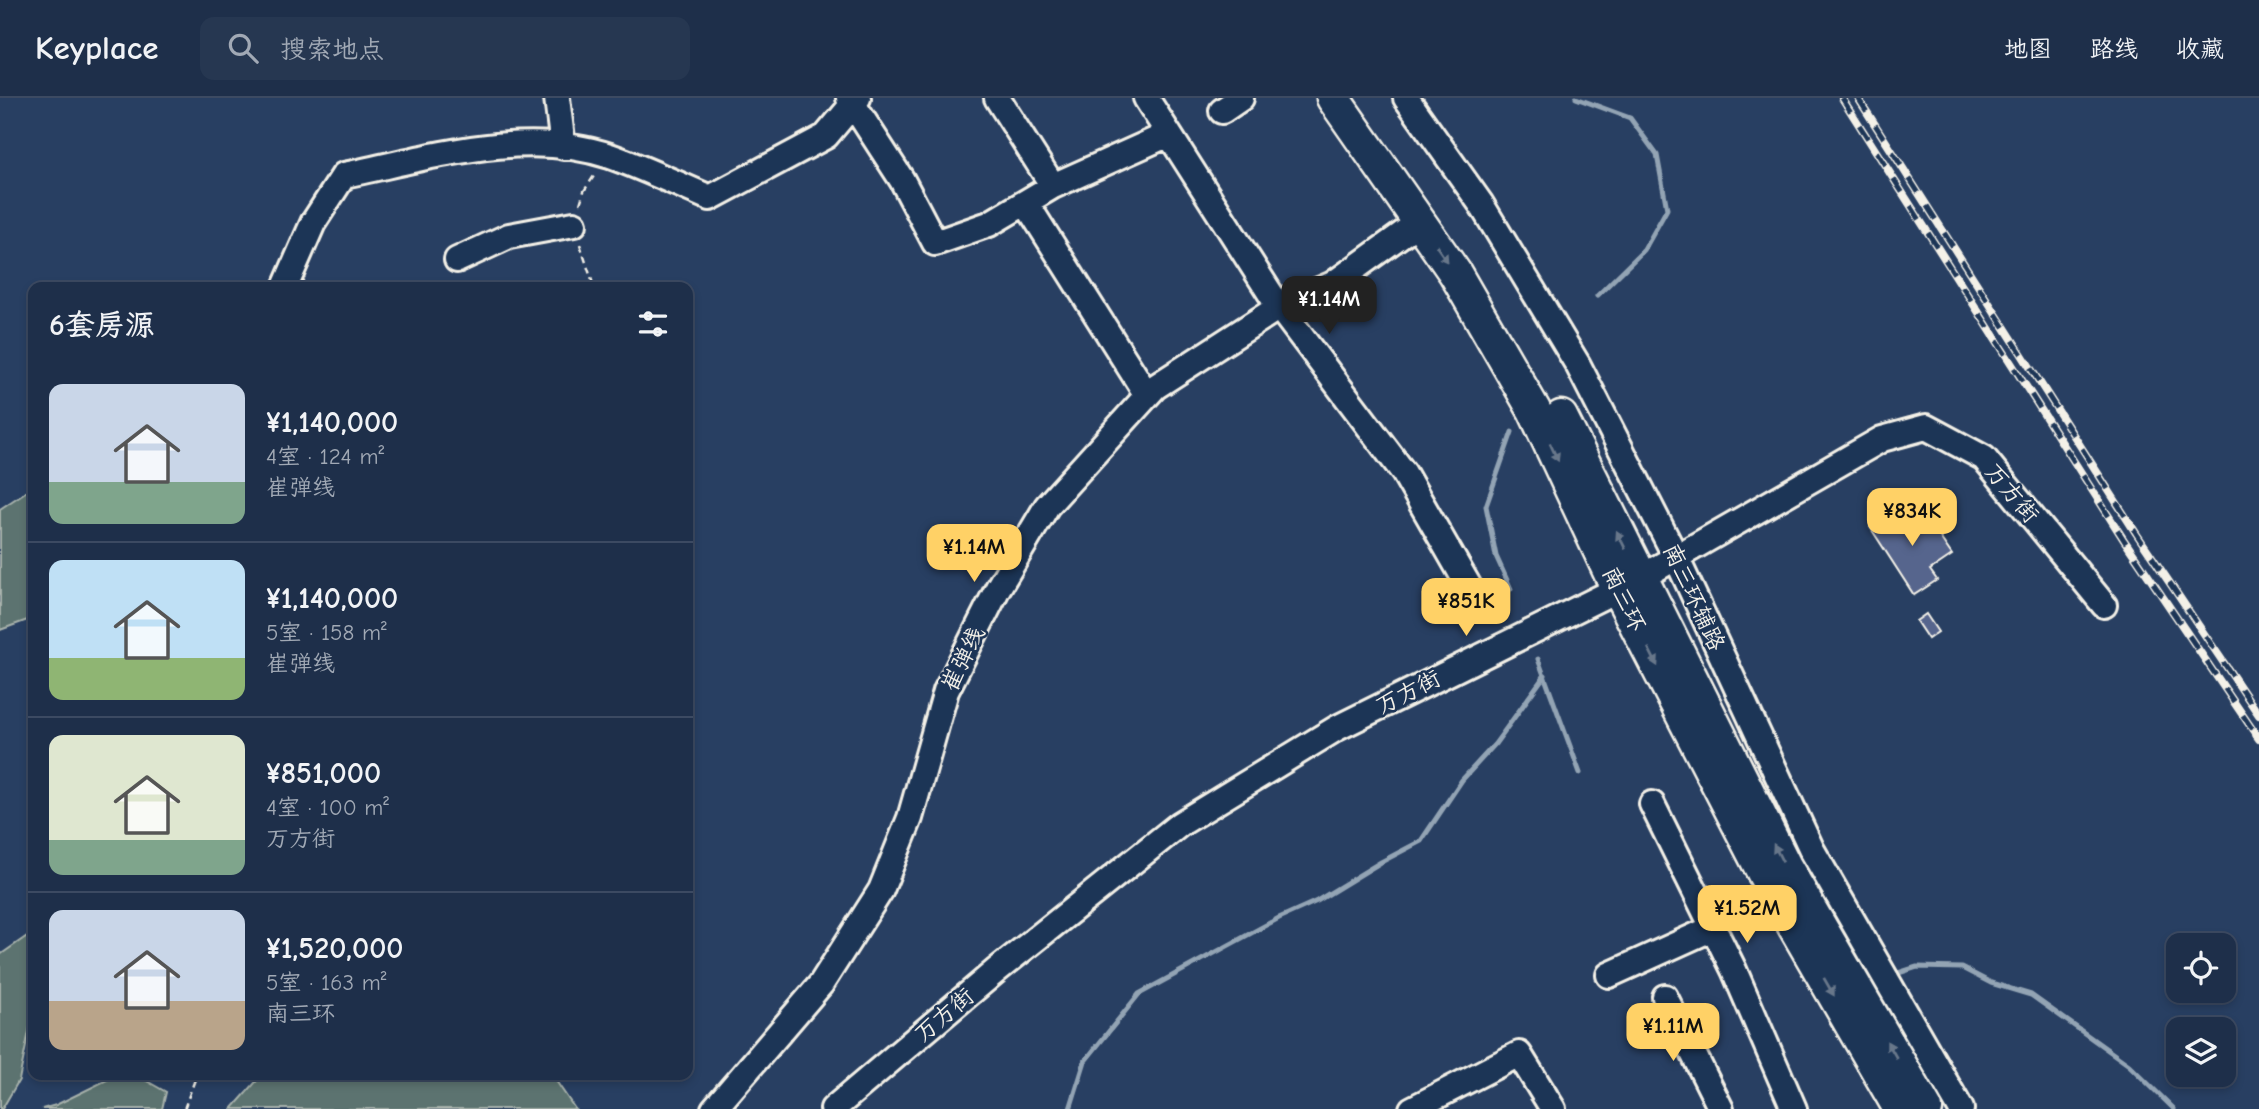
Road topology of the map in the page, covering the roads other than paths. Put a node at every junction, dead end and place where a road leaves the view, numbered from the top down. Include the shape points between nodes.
1 (557, 98) edge
2 (997, 98) edge
3 (1146, 98) edge
4 (1333, 98) edge
5 (1358, 98) edge
6 (1406, 98) edge
7 (853, 100) edge
8 (1169, 134) junction
9 (563, 147) junction
10 (1053, 187) junction
11 (1026, 202) junction
12 (1419, 222) junction
13 (574, 224) dead end
14 (457, 260) dead end
15 (287, 282) edge
16 (1279, 307) junction
17 (1147, 395) junction
18 (1676, 557) junction
19 (1628, 583) junction
20 (1475, 597) dead end
21 (2104, 605) dead end
22 (1653, 804) dead end
23 (1713, 928) junction
24 (1609, 975) dead end
25 (1665, 997) dead end
26 (714, 1109) edge
27 (832, 1109) edge
28 (1412, 1109) edge
29 (1553, 1109) edge
30 (1721, 1109) edge
31 (1794, 1109) edge
32 (1900, 1109) edge
33 (1926, 1109) edge
34 (1961, 1109) edge

1 - 9 street
2 - 10 street
3 - 8 street
4 - 12 main road, 南三环
19 -> 5 main road, 南三环 via 1553,400 1473,262
6 - 18 street, 南三环辅路 via 1481,204 1578,365
7 - 9 street via 826,136 710,198 608,156
7 - 11 street via 935,243 989,224
8 - 10 street
8 - 16 street
9 - 15 street via 483,147 344,175 313,223
10 - 11 street
11 - 17 street
12 - 16 street, 崔弹线 via 1333,284
12 -> 19 main road, 南三环 via 1455,273
13 - 14 street via 509,236
16 - 17 street, 崔弹线
16 - 20 street via 1404,473
17 - 26 street, 崔弹线 via 1047,506 998,588 946,691 910,818 881,890 821,984
18 - 19 street, 万方街
18 - 21 street, 万方街 via 1881,439 1926,427 1984,458
18 - 34 street, 南三环辅路 via 1812,850
19 - 27 street, 万方街 via 1337,728 1180,824
19 -> 32 main road, 南三环 via 1764,874
33 -> 19 main road, 南三环
22 - 23 street
23 - 24 street
23 - 31 street
25 - 30 street
28 - 29 street via 1519,1054

